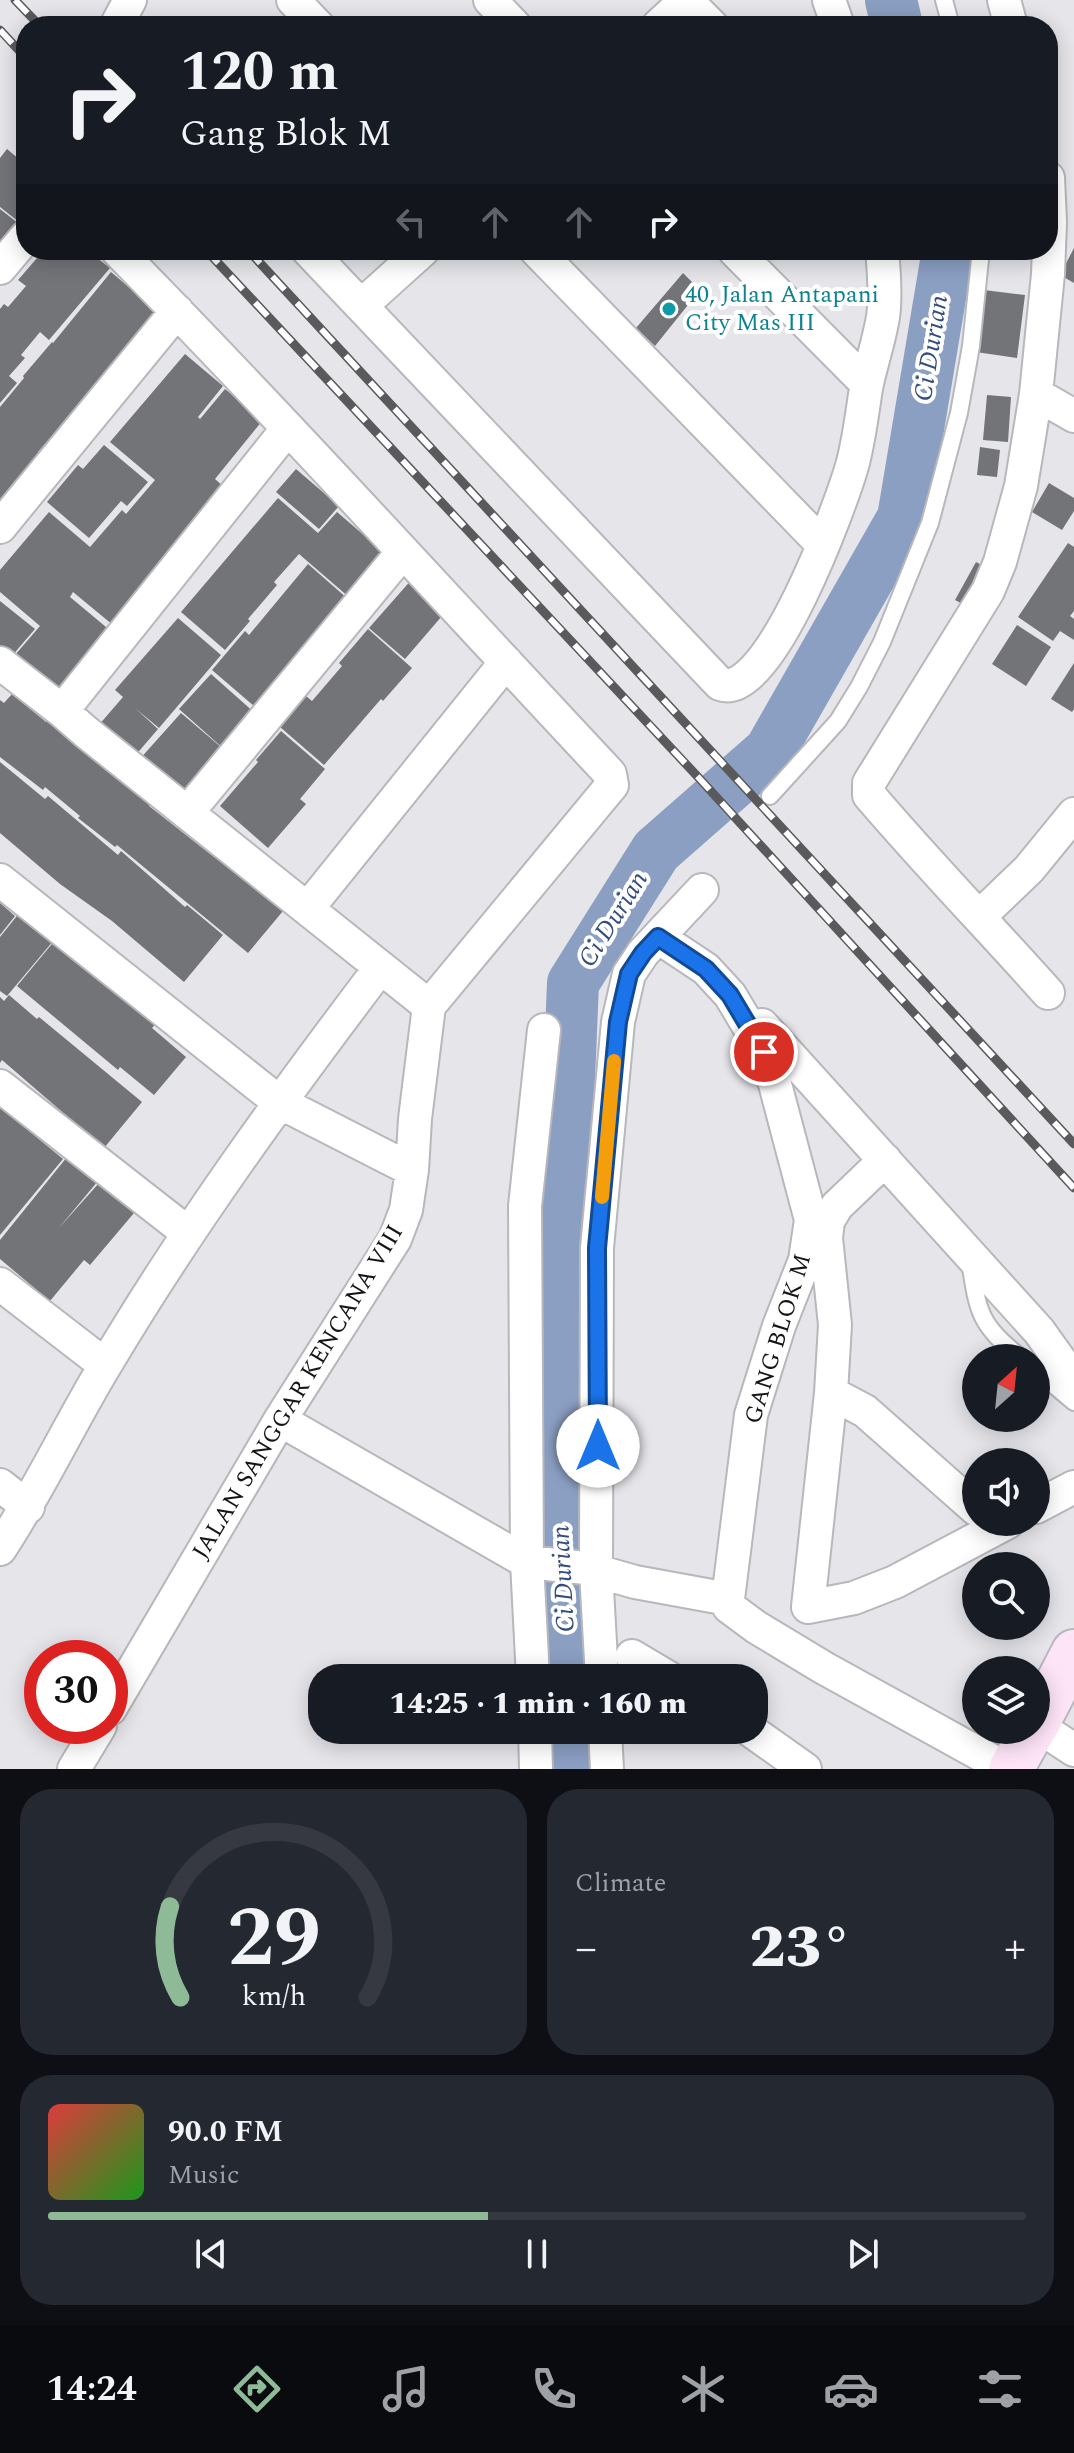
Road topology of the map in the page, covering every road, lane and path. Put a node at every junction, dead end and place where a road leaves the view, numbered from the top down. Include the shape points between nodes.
1 (293, 0) edge
2 (490, 0) edge
3 (686, 0) edge
4 (308, 16) edge
5 (505, 16) edge
6 (669, 16) edge
7 (702, 16) edge
8 (16, 249) edge
9 (127, 260) edge
10 (318, 260) edge
11 (412, 260) edge
12 (546, 260) edge
13 (744, 260) edge
14 (882, 260) edge
15 (980, 260) edge
16 (1049, 260) edge
17 (0, 268) edge
18 (362, 305) junction
19 (177, 311) junction
20 (867, 384) junction
21 (1036, 394) junction
22 (1074, 416) edge
23 (288, 428) junction
24 (0, 527) edge
25 (823, 545) junction
26 (402, 553) junction
27 (506, 662) junction
28 (0, 663) edge
29 (62, 711) junction
30 (770, 796) dead end
31 (187, 813) junction
32 (1074, 814) edge
33 (0, 880) edge
34 (702, 890) dead end
35 (308, 908) junction
36 (980, 916) junction
37 (658, 937) junction
38 (380, 968) junction
39 (1048, 993) dead end
40 (429, 1006) junction
41 (758, 1020) dead end
42 (544, 1030) dead end
43 (0, 1086) edge
44 (279, 1102) junction
45 (885, 1160) junction
46 (412, 1170) junction
47 (188, 1233) junction
48 (968, 1252) junction
49 (0, 1284) edge
50 (1004, 1344) edge
51 (105, 1365) junction
52 (1074, 1380) edge
53 (1050, 1382) edge
54 (831, 1393) junction
55 (1074, 1402) edge
56 (280, 1420) junction
57 (0, 1485) edge
58 (1074, 1487) edge
59 (962, 1494) edge
60 (1050, 1500) edge
61 (28, 1507) junction
62 (968, 1536) edge
63 (0, 1549) edge
64 (530, 1563) junction
65 (591, 1570) junction
66 (728, 1599) junction
67 (1074, 1652) edge
68 (632, 1656) dead end
69 (533, 1664) edge
70 (601, 1664) edge
71 (645, 1664) edge
72 (128, 1678) edge
73 (1050, 1699) edge
74 (1050, 1736) edge
75 (768, 1743) edge
76 (89, 1744) edge
77 (535, 1744) edge
78 (606, 1744) edge
79 (1025, 1744) edge
80 (1074, 1750) edge
81 (74, 1769) edge
82 (536, 1769) edge
83 (607, 1769) edge
84 (805, 1769) edge
85 (1009, 1769) edge

1 - 4 street
2 - 5 street
3 - 6 street
3 - 7 street
8 - 17 street
9 - 19 street
10 - 18 street
11 - 18 street
12 - 25 street
13 - 20 street
14 - 20 street via 883,316
15 - 30 lane via 959,413 930,523 859,687 838,721
16 - 21 street
18 - 25 street via 720,684 738,684 764,659 790,619
19 - 23 street
19 - 24 street
20 - 25 street via 852,464
21 - 22 street
21 - 36 street via 1021,486 988,591 869,783 869,795
23 - 26 street
23 - 29 street
26 - 27 street
26 - 31 street
27 - 35 street
27 - 40 street via 610,774 612,785
28 - 29 street
29 - 31 street
31 - 35 street
32 - 36 street via 1029,869
33 - 44 street
34 - 37 street
35 - 38 street
36 - 39 street
37 - 65 street via 629,974 618,1022 597,1248 598,1415
37 - 66 street, GANG BLOK M via 706,969 730,995 764,1052 811,1220 805,1260 751,1415
38 - 40 street
38 - 44 street
40 - 46 street, JALAN SANGGAR KENCANA VIII
41 - 45 street
42 - 64 street via 525,1206
43 - 47 street
44 - 46 street
44 - 47 street
45 - 48 street
45 - 54 street via 828,1221 835,1325
46 - 56 street, JALAN SANGGAR KENCANA VIII via 395,1239
47 - 51 street
48 - 50 lane via 982,1318
48 - 52 street via 1039,1331
49 - 51 street
51 - 61 street
53 - 55 lane
54 - 59 street via 865,1411
54 - 62 street via 808,1607 854,1598 895,1582
56 - 64 street
56 - 72 street, JALAN SANGGAR KENCANA VIII
57 - 61 street
58 - 60 street
61 - 63 street
64 - 65 street
64 - 69 street
65 - 66 street
65 - 70 street
66 - 85 street via 729,1607 756,1627
67 - 73 street
68 - 71 street
74 - 80 street
75 - 84 street
76 - 81 street
77 - 82 street
78 - 83 street
79 - 85 street

